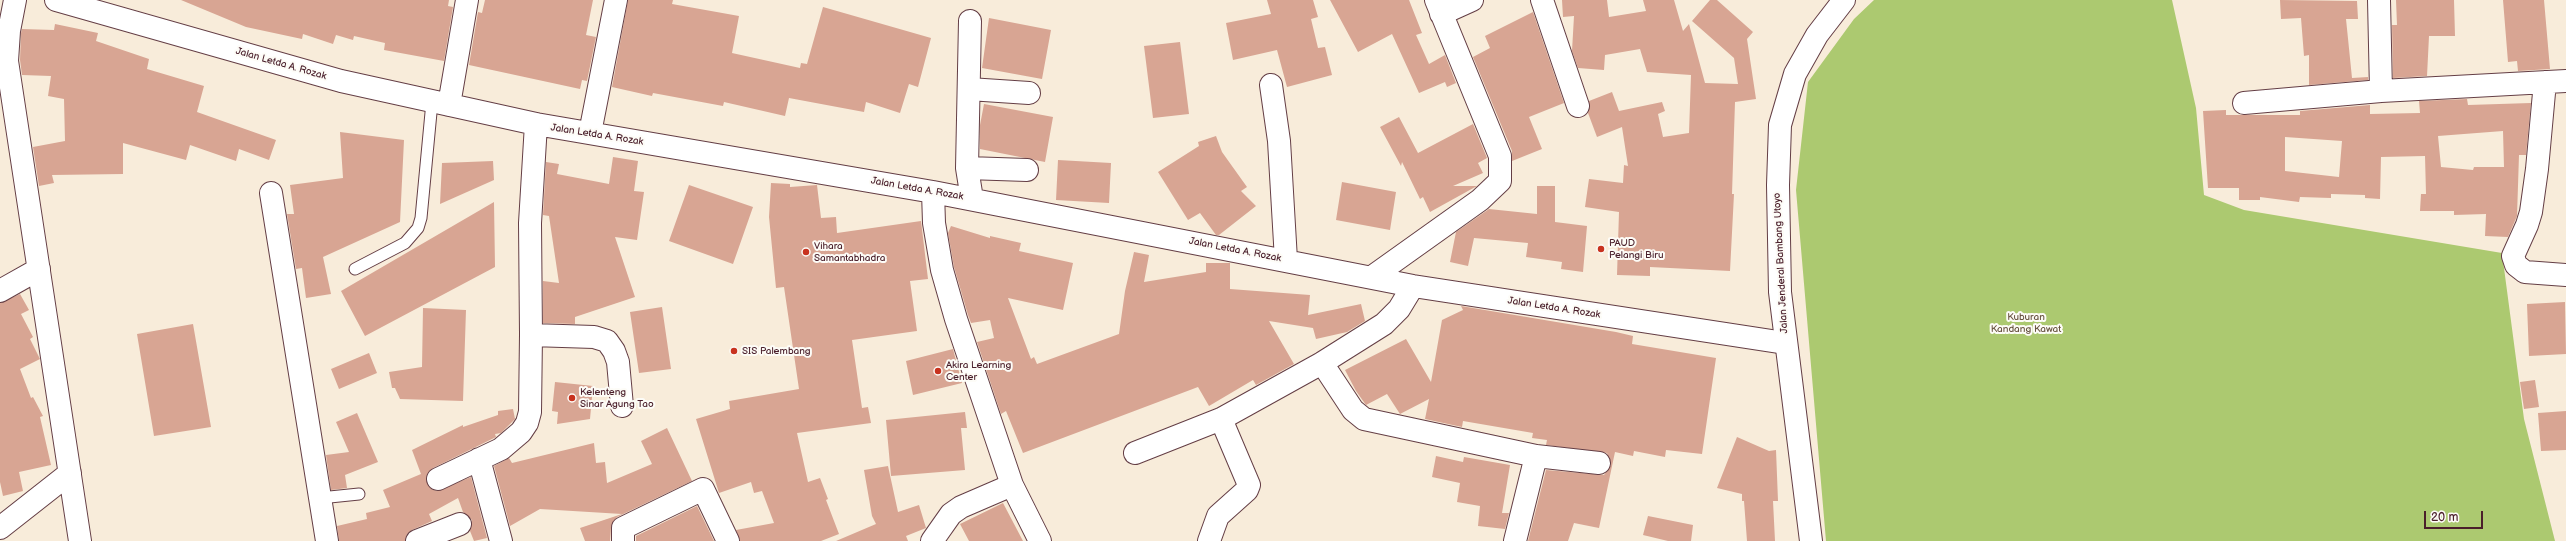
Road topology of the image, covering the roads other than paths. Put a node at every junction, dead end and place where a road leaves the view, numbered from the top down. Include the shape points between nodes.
1 (16, 0) edge
2 (56, 0) edge
3 (467, 0) edge
4 (616, 0) edge
5 (1472, 0) edge
6 (1542, 0) edge
7 (1844, 0) edge
8 (2379, 0) edge
9 (1438, 7) edge
10 (970, 21) dead end
11 (2556, 82) edge
12 (1271, 85) dead end
13 (969, 89) junction
14 (2381, 91) junction
15 (1029, 93) dead end
16 (441, 104) junction
17 (2244, 104) dead end
18 (1578, 106) dead end
19 (536, 124) junction
20 (590, 133) junction
21 (967, 168) junction
22 (1027, 170) dead end
23 (933, 192) junction
24 (271, 193) dead end
25 (972, 200) junction
26 (1286, 260) junction
27 (39, 269) junction
28 (355, 269) dead end
29 (2566, 275) edge
30 (1372, 277) junction
31 (1414, 286) junction
32 (0, 291) edge
33 (531, 335) junction
34 (1785, 343) junction
35 (1322, 363) junction
36 (622, 406) dead end
37 (1221, 419) junction
38 (1135, 453) dead end
39 (1536, 456) junction
40 (479, 459) junction
41 (1599, 463) dead end
42 (70, 473) junction
43 (438, 479) dead end
44 (1012, 485) junction
45 (359, 494) dead end
46 (320, 498) junction
47 (460, 524) dead end
48 (0, 528) edge
49 (80, 541) edge
50 (327, 541) edge
51 (417, 541) edge
52 (502, 541) edge
53 (623, 541) edge
54 (728, 541) edge
55 (932, 541) edge
56 (1040, 541) edge
57 (1209, 541) edge
58 (1515, 541) edge
59 (1811, 541) edge

1 - 27 street via 9,31 7,61
2 - 16 street, Jalan Letda A. Rozak via 341,80
3 - 16 street
4 - 20 street
5 - 9 street
6 - 18 street
7 - 34 street, Jalan Jenderal Bambang Utoyo via 1817,35 1795,74 1780,125 1780,292
8 - 14 street
9 - 30 street via 1500,156 1500,181 1480,200
10 - 13 street
11 - 14 street
11 - 29 street via 2527,225 2513,256 2516,266 2525,272
12 - 26 street via 1279,141
13 - 15 street
13 - 21 street
14 - 17 street
16 - 19 street, Jalan Letda A. Rozak
16 - 28 lane via 418,228 405,243
19 - 20 street, Jalan Letda A. Rozak
19 - 33 street via 530,223
20 - 23 street, Jalan Letda A. Rozak
21 - 22 street
21 - 25 street
23 - 25 street, Jalan Letda A. Rozak
23 - 44 street via 934,223 942,270
24 - 46 street
25 - 26 street, Jalan Letda A. Rozak
26 - 30 street, Jalan Letda A. Rozak
27 - 32 street
27 - 42 street
30 - 31 street, Jalan Letda A. Rozak
31 - 34 street, Jalan Letda A. Rozak
31 - 35 street via 1399,309 1384,324
33 - 36 street via 594,337 606,341 618,362
33 - 40 street via 530,412 527,423 521,432 501,449
34 - 59 street, Jalan Jenderal Bambang Utoyo via 1799,433
35 - 37 street
35 - 39 street via 1353,410 1364,419
37 - 38 street
37 - 57 street via 1249,485 1247,490 1218,516
39 - 41 street
39 - 58 street
40 - 43 street
40 - 52 street
42 - 48 street
42 - 49 street
44 - 55 street via 961,507 951,514
44 - 56 street
45 - 46 lane
46 - 50 street
47 - 51 street
53 - 54 street via 623,528 703,489

